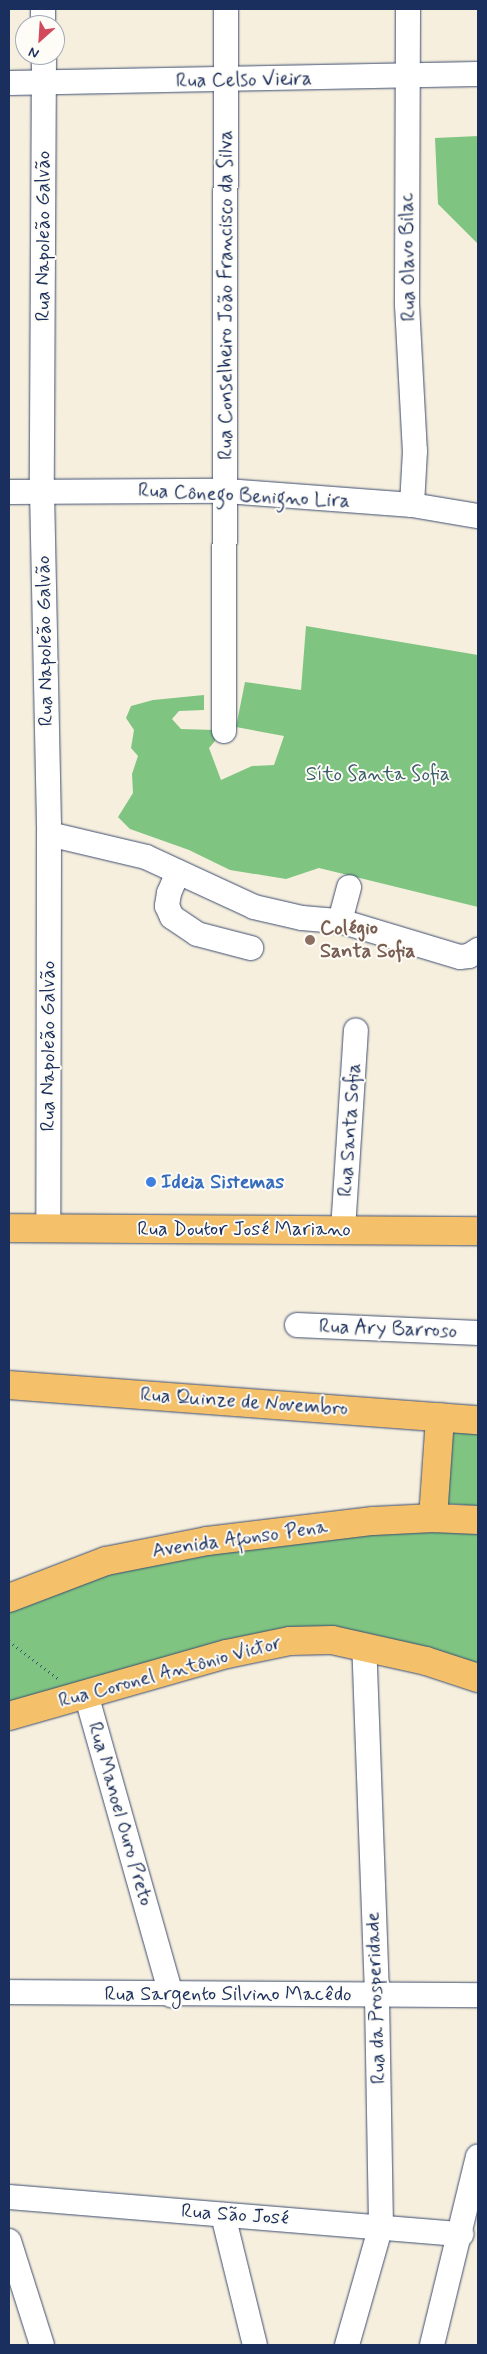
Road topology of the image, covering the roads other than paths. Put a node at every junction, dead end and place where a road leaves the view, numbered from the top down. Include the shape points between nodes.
1 (226, 9) edge
2 (408, 9) edge
3 (44, 65) edge
4 (478, 74) edge
5 (408, 75) junction
6 (225, 81) junction
7 (9, 82) edge
8 (44, 82) junction
9 (42, 490) junction
10 (226, 491) junction
11 (9, 492) edge
12 (412, 505) junction
13 (478, 516) edge
14 (224, 732) dead end
15 (49, 834) junction
16 (178, 872) junction
17 (348, 887) dead end
18 (340, 921) junction
19 (251, 948) dead end
20 (478, 950) edge
21 (356, 1030) dead end
22 (9, 1228) edge
23 (48, 1228) junction
24 (343, 1230) junction
25 (478, 1230) edge
26 (298, 1325) dead end
27 (478, 1333) edge
28 (9, 1384) edge
29 (440, 1417) junction
30 (478, 1420) edge
31 (433, 1518) junction
32 (478, 1520) edge
33 (9, 1598) edge
34 (364, 1646) junction
35 (478, 1678) edge
36 (86, 1694) junction
37 (9, 1716) edge
38 (9, 1992) edge
39 (377, 1994) junction
40 (171, 1995) junction
41 (478, 1995) edge
42 (478, 2157) edge
43 (9, 2197) edge
44 (223, 2215) junction
45 (381, 2226) junction
46 (461, 2234) junction
47 (9, 2241) edge
48 (42, 2345) edge
49 (255, 2345) edge
50 (347, 2345) edge
51 (432, 2345) edge

1 - 6 street, Rua Conselheiro João Francisco da Silva
2 - 5 street, Rua Olavo Bilac
3 - 8 street, Rua Napoleão Galvão
4 - 5 street, Rua Celso Vieira
5 - 6 street, Rua Celso Vieira
5 - 12 street, Rua Olavo Bilac via 407,305 415,451
6 - 8 street, Rua Celso Vieira
6 - 10 street, Rua Conselheiro João Francisco da Silva
7 - 8 street, Rua Celso Vieira
8 - 9 street, Rua Napoleão Galvão
9 - 10 street, Rua Cônego Benigno Lira
9 - 11 street, Rua Cônego Benigno Lira
9 - 15 street, Rua Napoleão Galvão
10 - 12 street, Rua Cônego Benigno Lira
10 - 14 street, Rua Conselheiro João Francisco da Silva
12 - 13 street, Rua Cônego Benigno Lira
15 - 16 street via 146,857
15 - 23 street, Rua Napoleão Galvão
16 - 18 street via 254,907 302,918
16 - 19 street via 168,893 167,906 172,917 198,934
17 - 18 street
18 - 20 street via 460,957 470,956
21 - 24 street, Rua Santa Sofia
22 - 23 main road, Rua Doutor José Mariano
23 - 24 main road, Rua Doutor José Mariano
24 - 25 main road, Rua Doutor José Mariano
26 - 27 street, Rua Ary Barroso
28 - 29 main road, Rua Quinze de Novembro
29 - 30 main road, Rua Quinze de Novembro
29 - 31 main road
31 - 32 main road, Avenida Afonso Pena
31 - 33 main road, Avenida Afonso Pena via 292,1530 156,1550 97,1564
34 - 35 main road, Rua Coronel Antônio Victor
34 - 36 main road, Rua Coronel Antônio Victor via 311,1639 270,1644
34 - 39 street, Rua da Prosperidade
36 - 37 main road, Rua Coronel Antônio Victor
36 - 40 street, Rua Manoel Ouro Preto
38 - 40 street, Rua Sargento Silvino Macêdo
39 - 40 street, Rua Sargento Silvino Macêdo
39 - 41 street, Rua Sargento Silvino Macêdo
39 - 45 street, Rua da Prosperidade
42 - 46 street
43 - 44 street, Rua São José
44 - 45 street, Rua São José
44 - 49 street
45 - 46 street, Rua São José
45 - 50 street, Rua da Prosperidade
46 - 51 street
47 - 48 street

